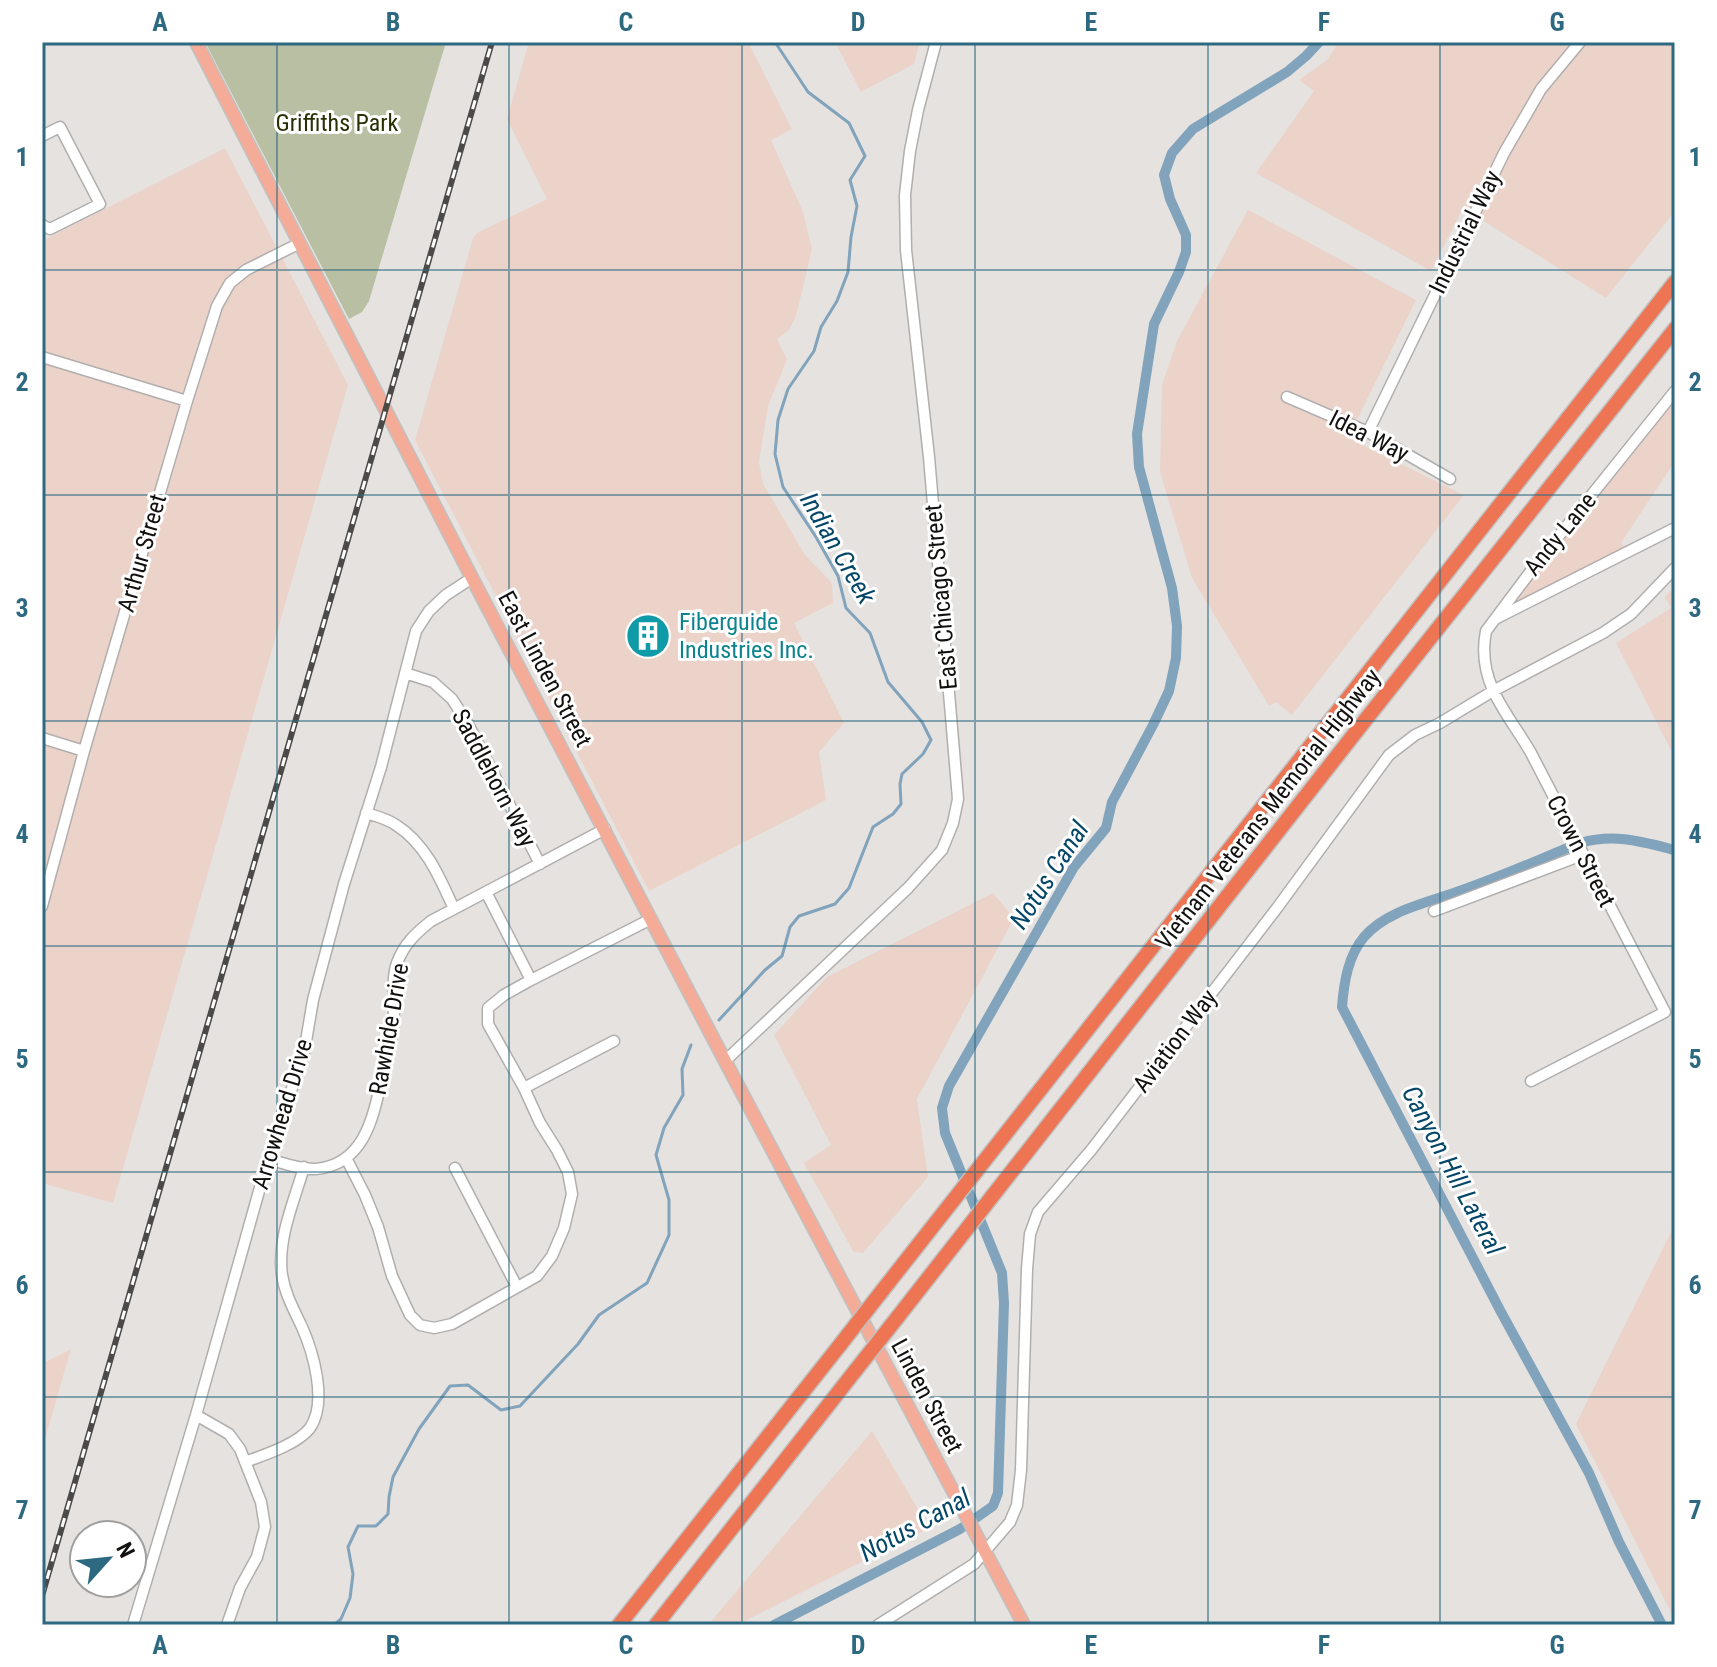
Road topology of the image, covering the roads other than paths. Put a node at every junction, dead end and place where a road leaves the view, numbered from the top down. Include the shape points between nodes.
1 (196, 42) edge
2 (936, 42) edge
3 (1580, 42) edge
4 (42, 136) edge
5 (42, 225) edge
6 (300, 243) junction
7 (1675, 282) edge
8 (1675, 329) edge
9 (42, 357) edge
10 (1675, 391) edge
11 (1287, 397) dead end
12 (187, 401) junction
13 (1368, 432) junction
14 (1450, 479) dead end
15 (1675, 528) edge
16 (1675, 568) edge
17 (472, 578) junction
18 (1493, 620) junction
19 (405, 673) junction
20 (1493, 691) junction
21 (42, 738) edge
22 (84, 751) junction
23 (366, 813) junction
24 (605, 829) junction
25 (1582, 855) junction
26 (540, 864) junction
27 (486, 892) junction
28 (42, 906) edge
29 (454, 909) junction
30 (1434, 911) dead end
31 (651, 919) junction
32 (531, 980) junction
33 (614, 1041) dead end
34 (725, 1061) junction
35 (1531, 1081) dead end
36 (524, 1088) junction
37 (346, 1158) junction
38 (268, 1159) junction
39 (304, 1167) junction
40 (455, 1168) dead end
41 (517, 1287) junction
42 (859, 1315) joint
43 (196, 1415) junction
44 (245, 1462) junction
45 (985, 1552) junction
46 (133, 1625) edge
47 (227, 1625) edge
48 (619, 1625) edge
49 (656, 1625) edge
50 (878, 1625) edge
51 (1024, 1625) edge

1 - 6 main road, East Linden Street
2 - 34 street, East Chicago Street via 918,110 905,195 906,250 958,802 942,850 908,888
3 - 13 street, Industrial Way via 1541,89 1504,153
4 - 5 street via 60,127 100,204 50,229
6 - 12 street, Arthur Street via 230,283 217,306
6 - 17 main road, East Linden Street
7 - 48 highway, Vietnam Veterans Memorial Highway, bridge
8 - 49 highway, Vietnam Veterans Memorial Highway, bridge
9 - 12 street
10 - 18 street, Andy Lane
11 - 13 street, Idea Way
12 - 22 street, Arthur Street
13 - 14 street, Idea Way
15 - 18 street
16 - 20 street, Aviation Way via 1631,614 1603,633
17 - 19 street, Arrowhead Drive via 429,611 416,631
17 - 24 main road, East Linden Street
18 - 20 street, Andy Lane via 1483,643
19 - 23 street, Arrowhead Drive
19 - 26 street, Saddlehorn Way via 433,682 452,699
20 - 25 street, Crown Street
20 - 45 street, Aviation Way via 1389,755 1277,908 1038,1212 1027,1269 1017,1505
21 - 22 street
22 - 28 street, Arthur Street
23 - 29 street via 394,823 414,839
23 - 38 street, Arrowhead Drive via 313,1000 304,1053
24 - 26 street, Rawhide Drive
24 - 31 main road, East Linden Street
25 - 30 street
25 - 35 street, Crown Street via 1665,1012
26 - 27 street, Rawhide Drive
27 - 29 street, Rawhide Drive
27 - 32 street
29 - 37 street, Rawhide Drive via 415,933 404,947 396,966 393,1029 373,1116 366,1136
31 - 32 street
31 - 34 main road, East Linden Street
32 - 36 street via 488,1008 488,1024
33 - 36 street
34 - 42 main road, East Linden Street
36 - 41 street via 568,1172 572,1194 552,1256 537,1276
37 - 39 street via 313,1170
37 - 41 street via 378,1227 392,1276 420,1325 452,1324
38 - 39 street
38 - 43 street, Arrowhead Drive
39 - 44 street via 282,1243 282,1274 313,1358 317,1411 310,1428 296,1439
40 - 41 street
42 - 45 main road, Linden Street
43 - 44 street via 229,1434
43 - 46 street, Arrowhead Drive
44 - 47 street via 265,1527
45 - 50 street, Aviation Way
45 - 51 main road, Linden Street

